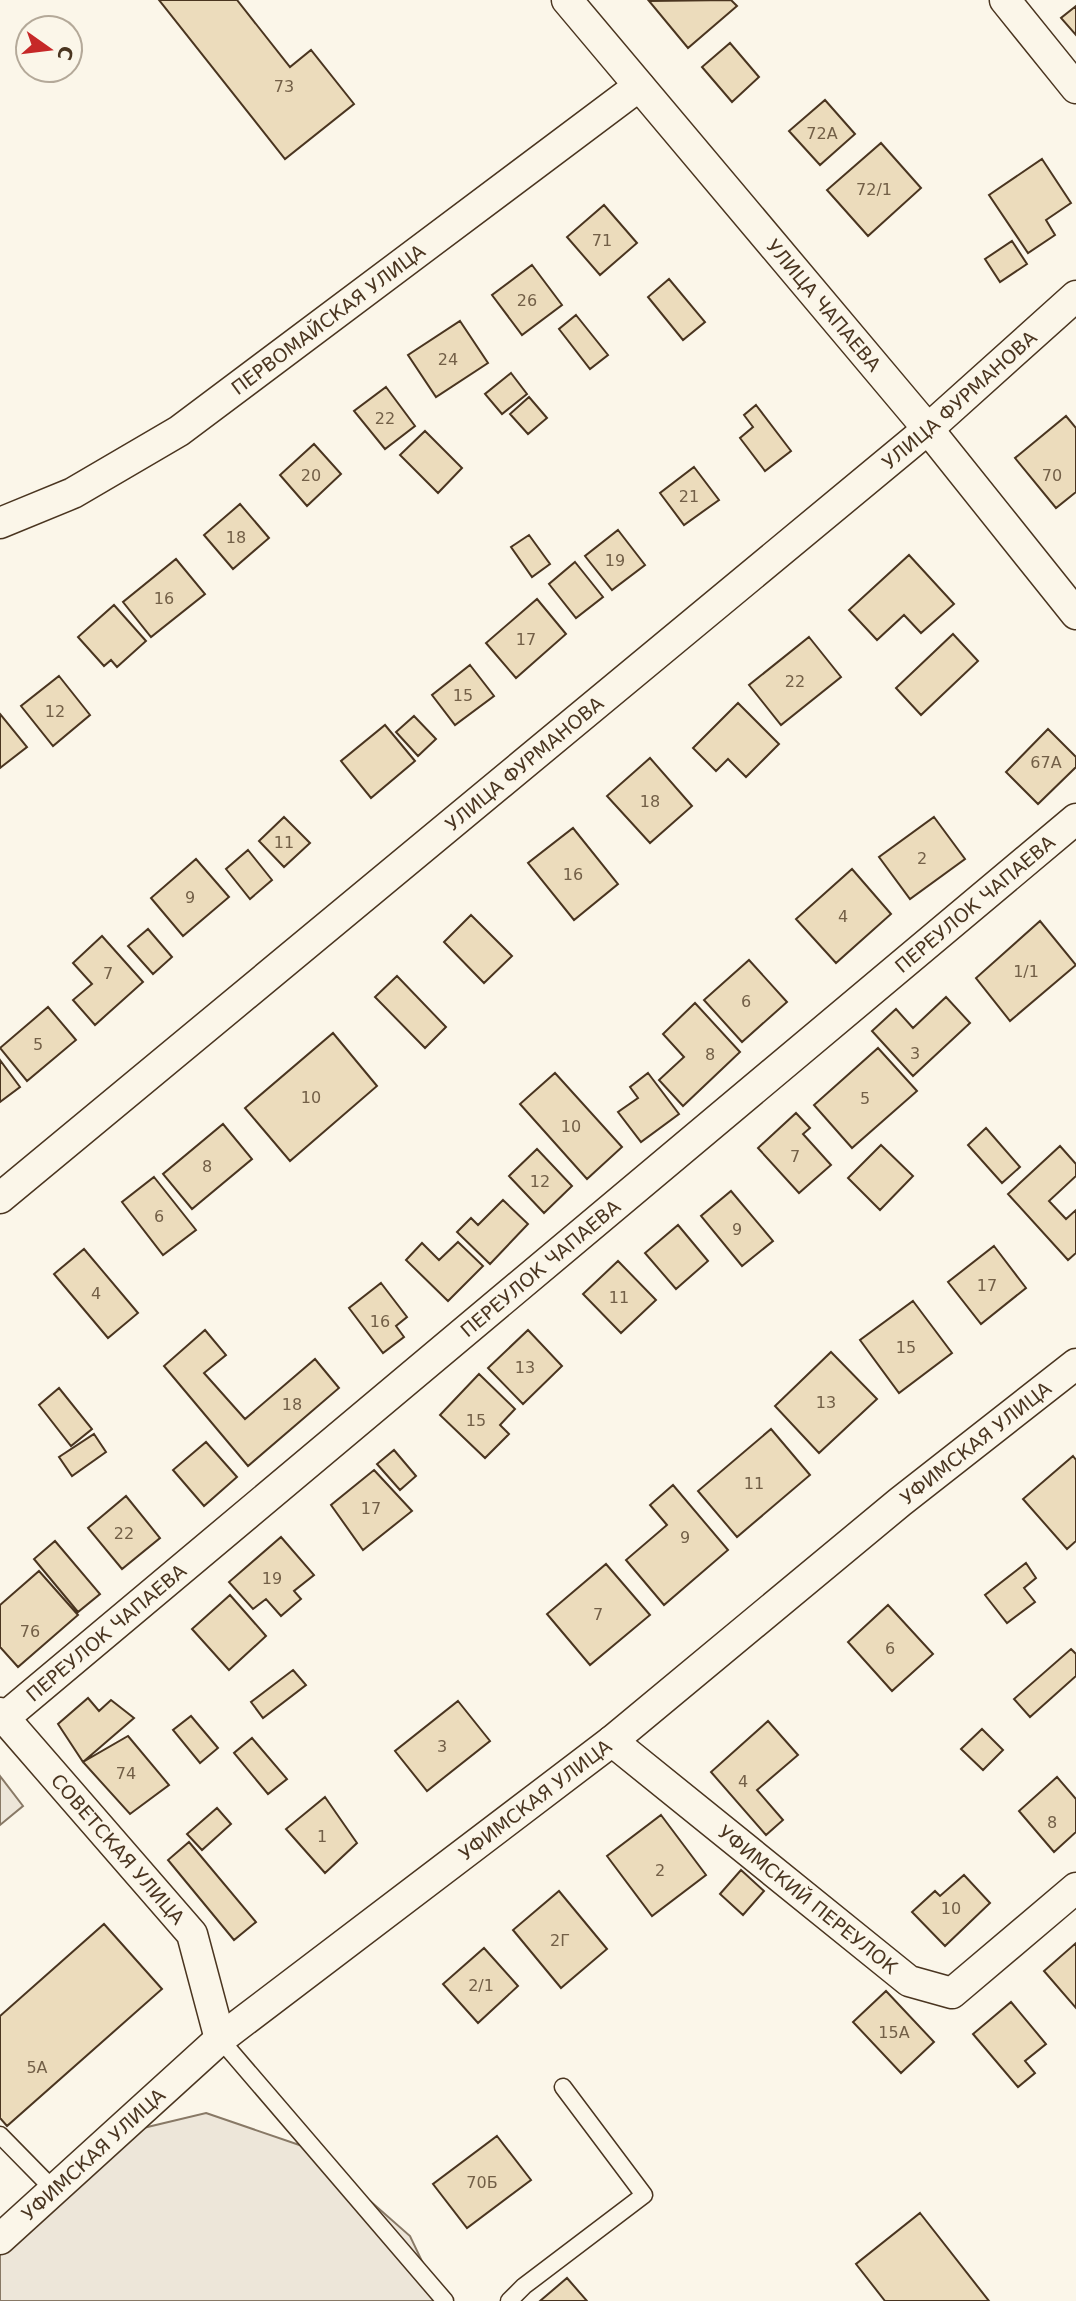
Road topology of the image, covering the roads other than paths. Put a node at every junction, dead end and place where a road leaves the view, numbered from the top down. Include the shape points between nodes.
1 (568, 0) edge
2 (1005, 0) edge
3 (639, 86) junction
4 (1076, 88) edge
5 (1076, 296) edge
6 (1042, 325) junction
7 (1076, 328) edge
8 (928, 429) junction
9 (0, 523) edge
10 (1076, 614) edge
11 (1076, 819) edge
12 (0, 1198) edge
13 (1076, 1364) edge
14 (2, 1715) edge
15 (612, 1741) junction
16 (1076, 1888) edge
17 (220, 2039) junction
18 (563, 2087) dead end
19 (0, 2135) edge
20 (54, 2190) junction
21 (0, 2239) edge
22 (445, 2301) edge
23 (509, 2301) edge

1 - 3 street, УЛИЦА ЧАПАЕВА
2 - 4 street
3 - 8 street, УЛИЦА ЧАПАЕВА
3 - 9 street, ПЕРВОМАЙСКАЯ УЛИЦА via 179,431 73,493
5 - 6 street, УЛИЦА ФУРМАНОВА
6 - 7 street, УЛИЦА ФУРМАНОВА
6 - 8 street, УЛИЦА ФУРМАНОВА
8 - 10 street, УЛИЦА ЧАПАЕВА
8 - 12 street, УЛИЦА ФУРМАНОВА
11 - 14 street, ПЕРЕУЛОК ЧАПАЕВА
13 - 15 street, УФИМСКАЯ УЛИЦА
14 - 17 street, СОВЕТСКАЯ УЛИЦА via 192,1934
15 - 16 street, УФИМСКИЙ ПЕРЕУЛОК via 909,1981 953,1993
15 - 17 street, УФИМСКАЯ УЛИЦА
17 - 20 street, УФИМСКАЯ УЛИЦА
17 - 22 lane
18 - 23 lane via 644,2195
19 - 20 lane
20 - 21 street, УФИМСКАЯ УЛИЦА

